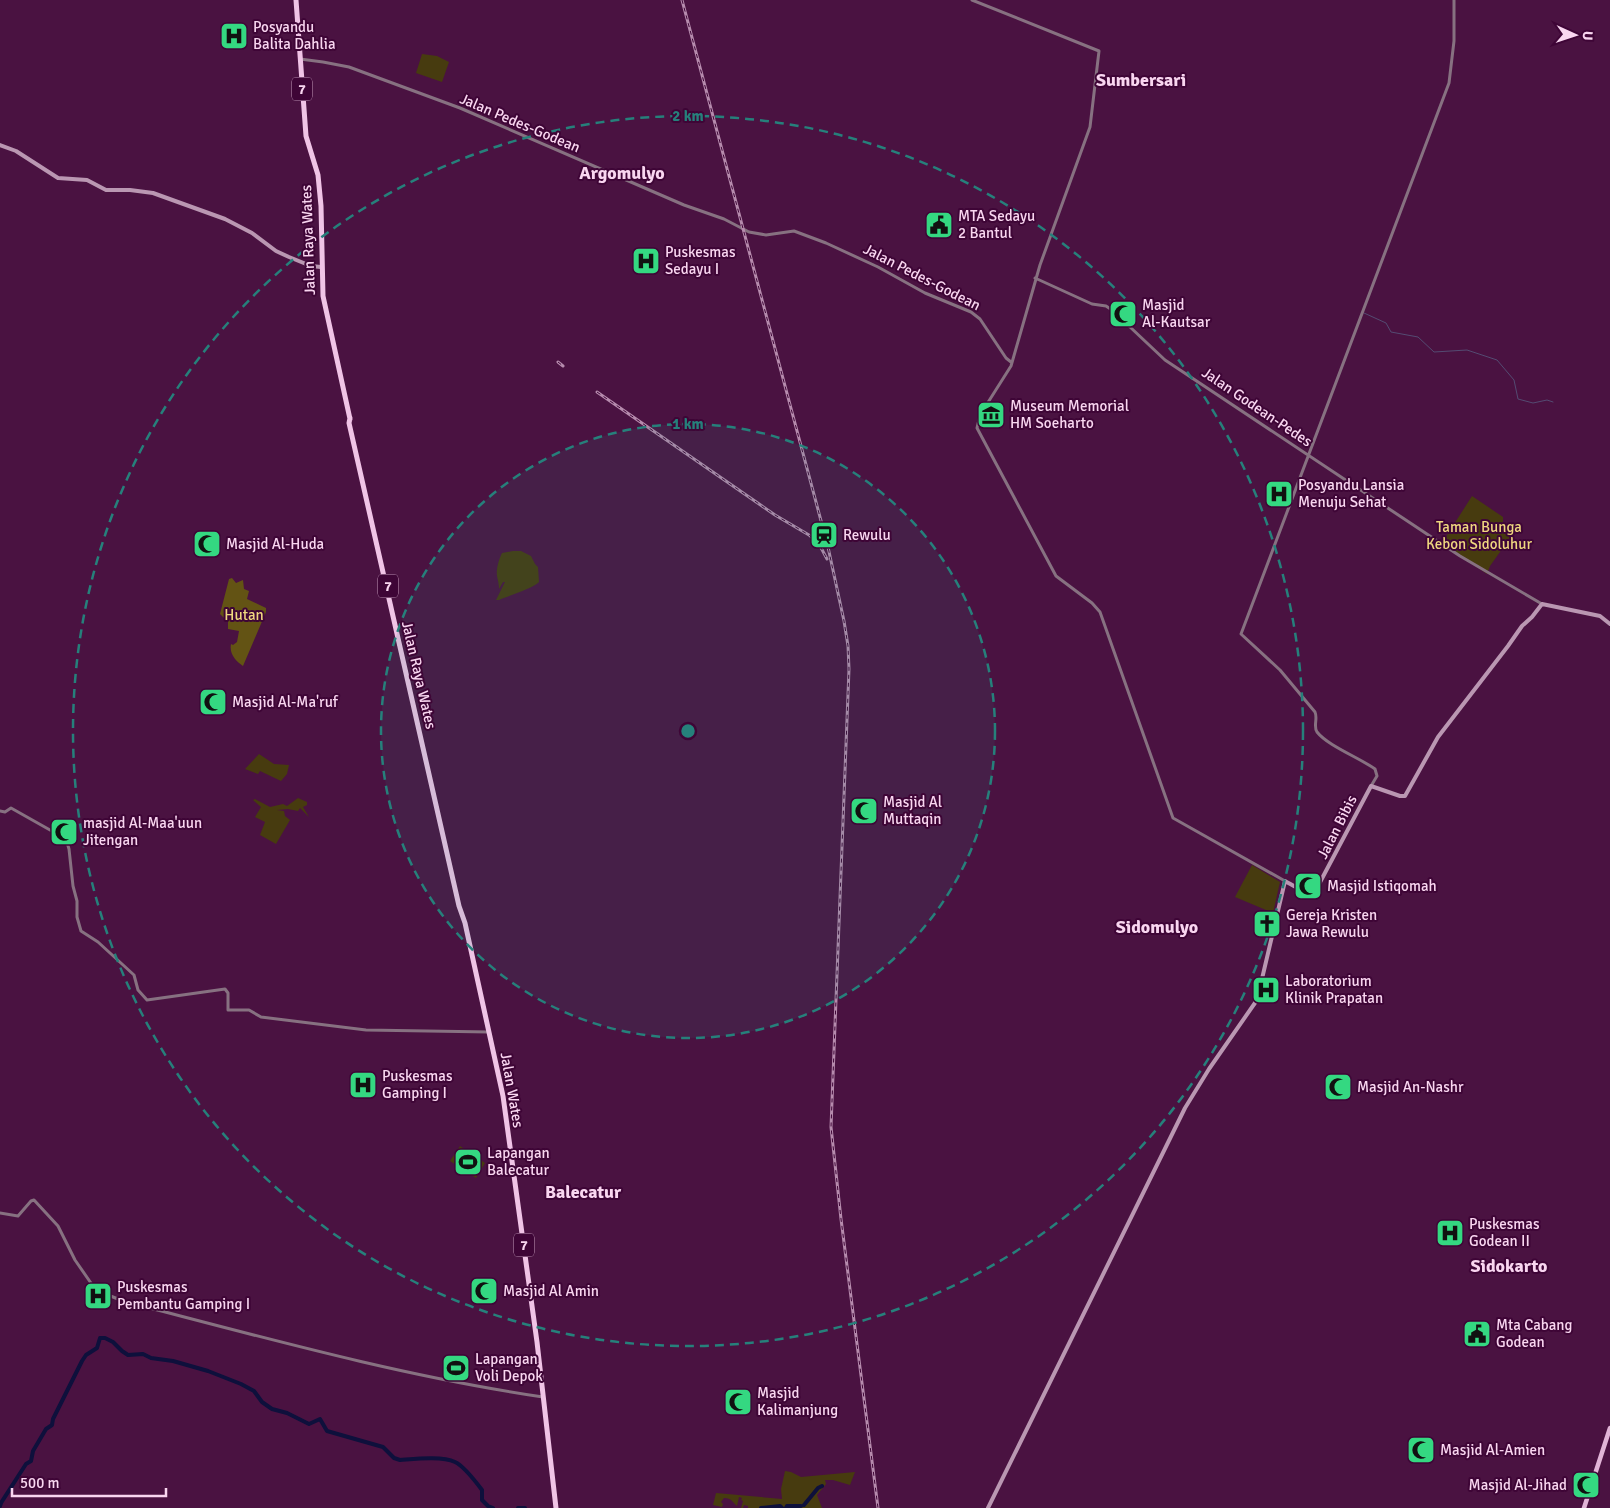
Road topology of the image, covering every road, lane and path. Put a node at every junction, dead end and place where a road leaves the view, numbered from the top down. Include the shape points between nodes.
1 (296, 0) edge
2 (972, 0) edge
3 (1454, 0) edge
4 (300, 59) junction
5 (0, 145) edge
6 (321, 267) junction
7 (1035, 278) junction
8 (1011, 362) junction
9 (1308, 455) junction
10 (1542, 604) junction
11 (1610, 624) edge
12 (1371, 786) junction
13 (0, 811) edge
14 (1285, 881) junction
15 (477, 975) joint
16 (489, 1032) junction
17 (0, 1213) edge
18 (544, 1397) junction
19 (1610, 1428) edge
20 (556, 1508) edge
21 (988, 1508) edge
22 (1584, 1508) edge

1 - 4 highway, Jalan Raya Wates / 7
2 - 7 street via 1099,51 1091,123
3 - 9 street via 1452,68 1444,97
4 - 6 highway, Jalan Raya Wates / 7 via 306,138 318,175
4 - 8 street, Jalan Pedes-Godean via 349,67 460,108 749,232 766,235 794,231 826,243 978,316
5 - 6 main road via 16,151 58,178 87,180 106,190 153,194 225,219 288,257
6 - 15 highway, Jalan Raya Wates / 7 via 324,306
7 - 8 street
7 - 9 street, Jalan Godean-Pedes via 1092,304 1106,306 1165,360
8 - 14 street via 980,415 977,428 1056,576 1100,612 1173,818
9 - 10 street, Jalan Godean-Pedes via 1460,556
9 - 12 street via 1241,634 1280,670 1315,712 1317,732 1375,769 1376,776
10 - 11 main road via 1600,616
10 - 12 main road, Jalan Bibis via 1438,736 1405,796
12 - 14 main road, Jalan Bibis via 1318,886 1306,892
13 - 16 street via 11,808 67,841 81,931 134,975 137,986 149,1000 225,989 229,1011 249,1010 259,1016 366,1030
14 - 21 main road via 1257,1000 1185,1108
15 - 16 highway, Jalan Wates / 7
16 - 18 highway, Jalan Wates / 7 via 502,1096
17 - 18 street via 18,1216 30,1200 34,1200 58,1226 93,1286 103,1294 123,1301 352,1359 494,1390
18 - 20 highway, Jalan Wates / 7
19 - 22 main road

